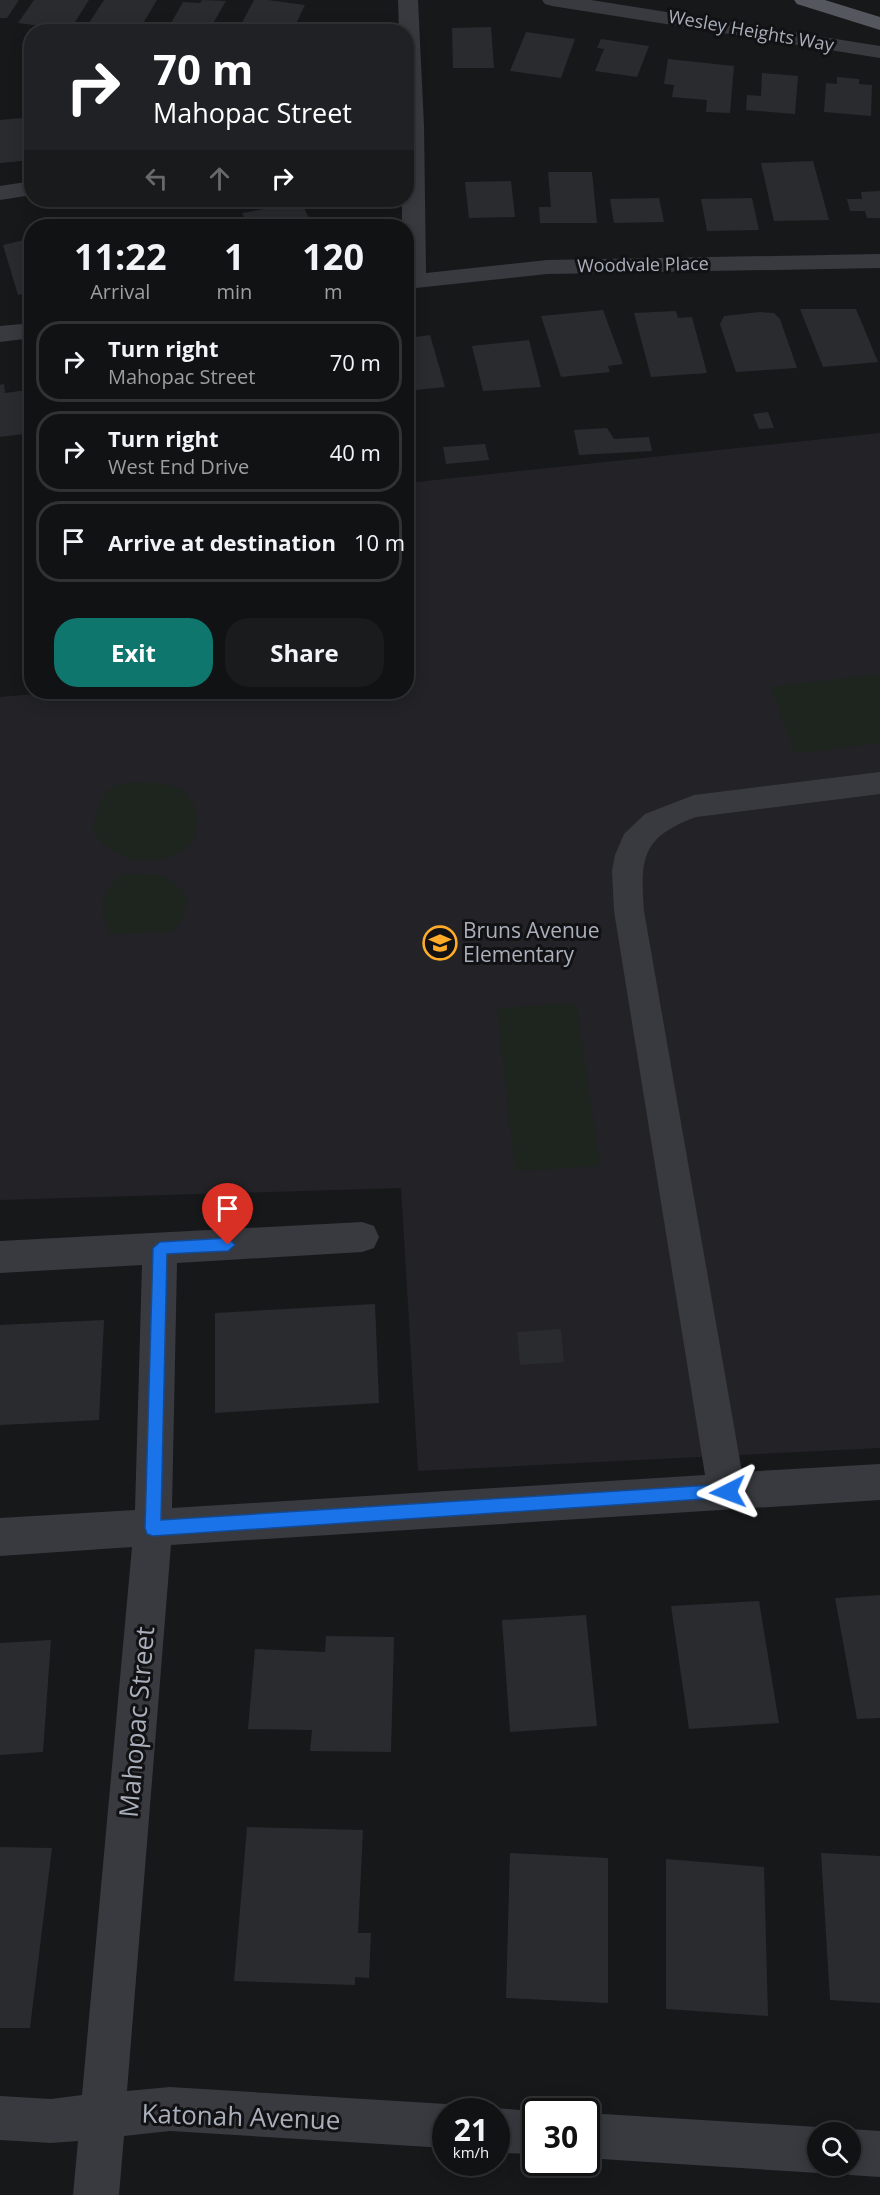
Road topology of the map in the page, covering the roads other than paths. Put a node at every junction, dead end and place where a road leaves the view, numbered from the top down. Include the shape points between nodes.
1 (408, 0) edge
2 (552, 0) edge
3 (804, 0) edge
4 (408, 24) edge
5 (880, 24) edge
6 (880, 52) edge
7 (24, 189) edge
8 (0, 193) edge
9 (880, 261) edge
10 (414, 282) edge
11 (24, 331) edge
12 (0, 334) edge
13 (880, 783) edge
14 (362, 1237) dead end
15 (160, 1248) junction
16 (0, 1257) edge
17 (880, 1482) edge
18 (728, 1492) junction
19 (153, 1528) junction
20 (0, 1537) edge
21 (104, 2116) junction
22 (0, 2118) edge
23 (432, 2125) edge
24 (600, 2136) edge
25 (807, 2149) edge
26 (861, 2153) edge
27 (880, 2154) edge
28 (96, 2195) edge

1 - 4 street
2 - 6 street, Wesley Heights Way
3 - 5 main road
7 - 8 street
9 - 10 street, Woodvale Place via 547,267
11 - 12 street
13 - 18 street via 694,806 670,814 645,829 631,848 626,868 629,911
14 - 15 street
15 - 16 street
15 - 19 street, Mahopac Street
17 - 18 street
18 - 19 street
19 - 20 street
19 - 21 street, Mahopac Street
21 - 22 street, Katonah Avenue via 51,2121
21 - 23 street, Katonah Avenue via 170,2109
21 - 28 street, Mahopac Street
24 - 25 street
26 - 27 street

